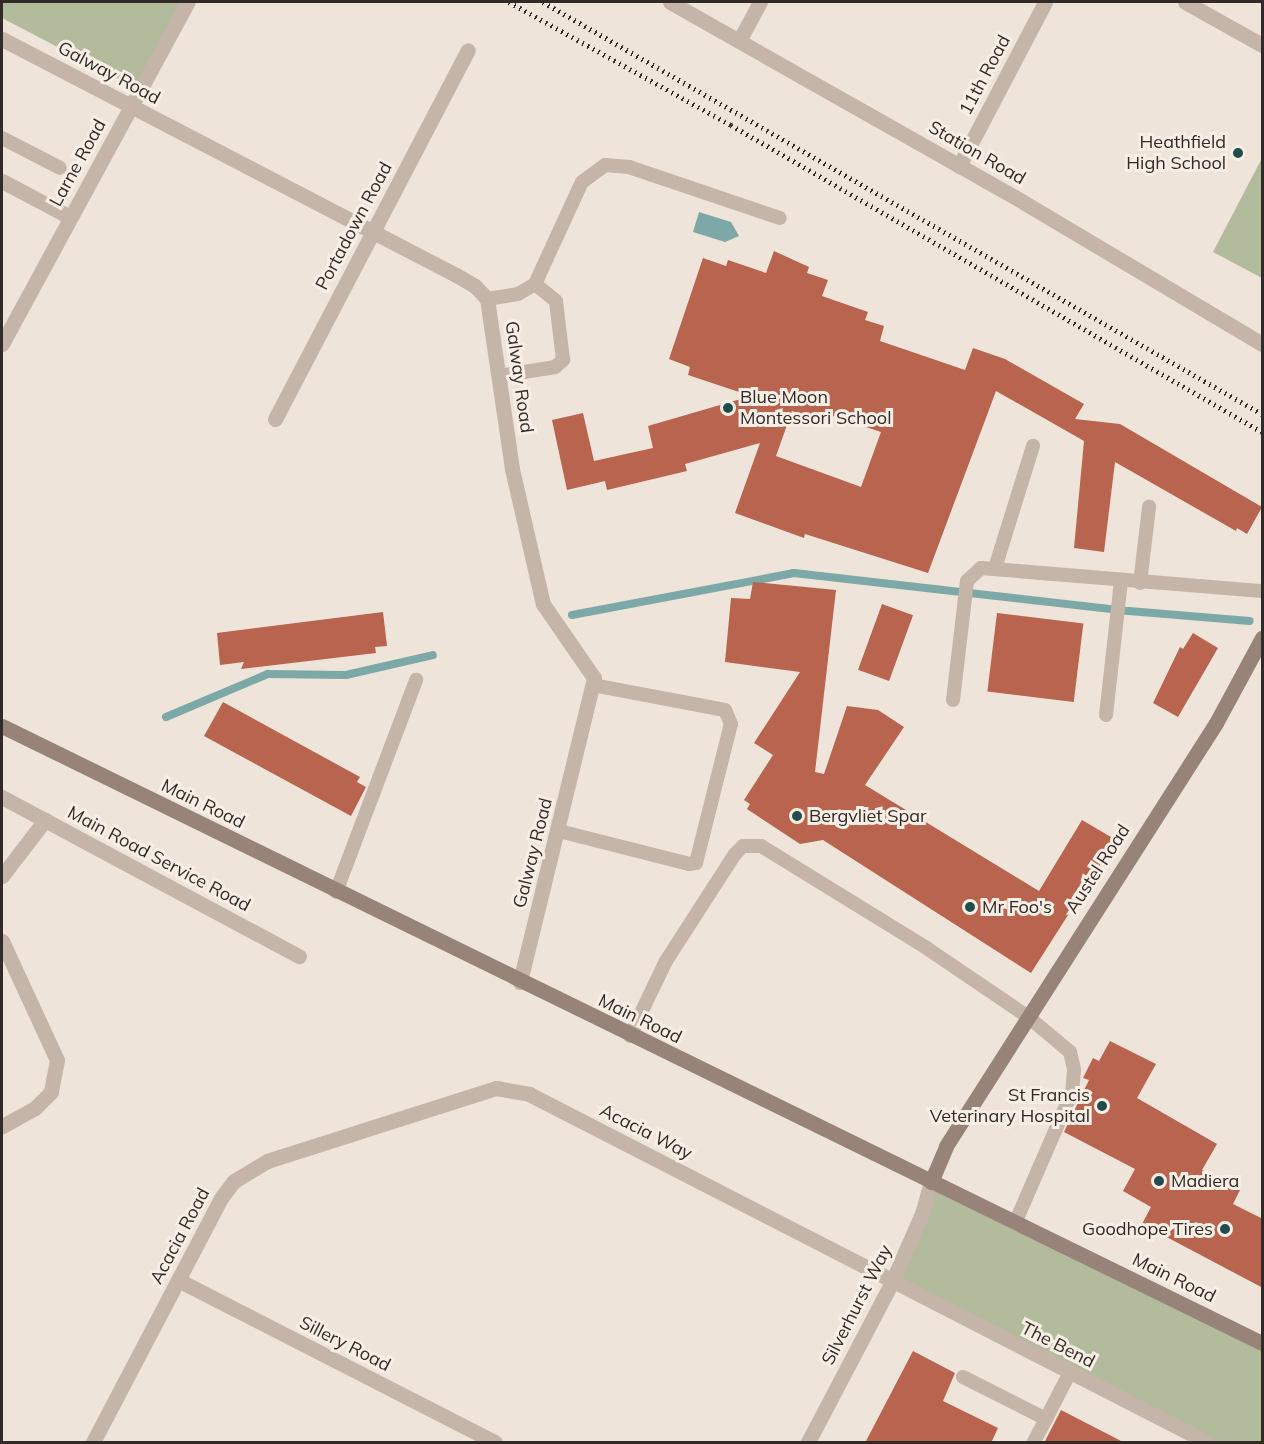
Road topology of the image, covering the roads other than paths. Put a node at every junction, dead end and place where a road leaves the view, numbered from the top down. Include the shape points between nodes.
1 (188, 2) edge
2 (669, 2) edge
3 (760, 2) edge
4 (1045, 2) edge
5 (1185, 2) edge
6 (2, 39) edge
7 (739, 41) junction
8 (1262, 45) edge
9 (468, 50) dead end
10 (131, 107) junction
11 (2, 138) edge
12 (959, 166) junction
13 (60, 168) dead end
14 (2, 181) edge
15 (70, 217) junction
16 (780, 218) dead end
17 (373, 232) junction
18 (535, 284) junction
19 (487, 299) junction
20 (2, 344) edge
21 (1263, 344) edge
22 (499, 376) junction
23 (275, 419) dead end
24 (1033, 446) dead end
25 (1149, 507) dead end
26 (995, 568) junction
27 (1121, 582) junction
28 (1140, 583) junction
29 (1263, 591) edge
30 (1263, 638) edge
31 (416, 680) dead end
32 (593, 685) junction
33 (953, 700) dead end
34 (1106, 715) dead end
35 (2, 726) edge
36 (2, 797) edge
37 (45, 820) junction
38 (559, 831) junction
39 (2, 876) edge
40 (336, 892) junction
41 (2, 941) edge
42 (299, 956) dead end
43 (520, 982) junction
44 (1027, 1016) junction
45 (630, 1036) junction
46 (2, 1126) edge
47 (371, 1128) joint
48 (931, 1182) junction
49 (1015, 1223) junction
50 (178, 1280) junction
51 (892, 1282) junction
52 (1263, 1343) edge
53 (1070, 1372) junction
54 (963, 1377) dead end
55 (1046, 1419) junction
56 (93, 1443) edge
57 (495, 1443) edge
58 (808, 1443) edge
59 (1034, 1443) edge
60 (1207, 1443) edge

1 - 10 street, Larne Road
2 - 7 street, Station Road
3 - 7 street
4 - 12 street, 11th Road
5 - 8 street
6 - 10 street, Galway Road
7 - 12 street, Station Road
9 - 17 street, Portadown Road
10 - 15 street, Larne Road
10 - 17 street, Galway Road
11 - 13 lane
12 - 21 street, Station Road
14 - 15 street
15 - 20 street, Larne Road
16 - 18 lane via 629,166 605,165 582,182
17 - 19 street, Galway Road via 475,285
17 - 23 street, Portadown Road
18 - 19 lane via 518,294
18 - 22 lane via 556,301 563,360 555,367
19 - 22 street, Galway Road
22 - 32 street, Galway Road via 512,469 543,604 591,670
24 - 26 lane
25 - 28 lane
26 - 27 lane
26 - 33 lane via 976,571 967,581
27 - 28 lane
27 - 34 lane
28 - 29 lane
30 - 44 main road, Austel Road via 1205,740
31 - 40 lane
32 - 38 street, Galway Road
32 - 38 lane via 725,710 731,724 696,863
35 - 40 main road, Main Road
36 - 37 street, Main Road Service Road
37 - 39 street
37 - 42 street, Main Road Service Road
38 - 43 street, Galway Road
40 - 43 main road, Main Road
41 - 46 street via 53,1047 57,1068 51,1092 35,1108
43 - 45 main road, Main Road
44 - 45 lane via 774,852 753,843 735,854 666,961
44 - 48 main road, Austel Road via 946,1146
44 - 49 lane via 1071,1052 1074,1080 1067,1106
45 - 48 main road, Main Road
47 - 50 street, Acacia Road via 248,1169 221,1198
47 - 51 street, Acacia Way via 496,1088 529,1094
48 - 49 main road, Main Road
48 - 51 street, Silverhurst Way via 923,1211
49 - 52 main road, Main Road
50 - 56 street, Acacia Road
50 - 57 street, Sillery Road
51 - 53 street, The Bend
51 - 58 street, Silverhurst Way
53 - 55 lane
53 - 60 street, The Bend
54 - 55 lane
55 - 59 lane

